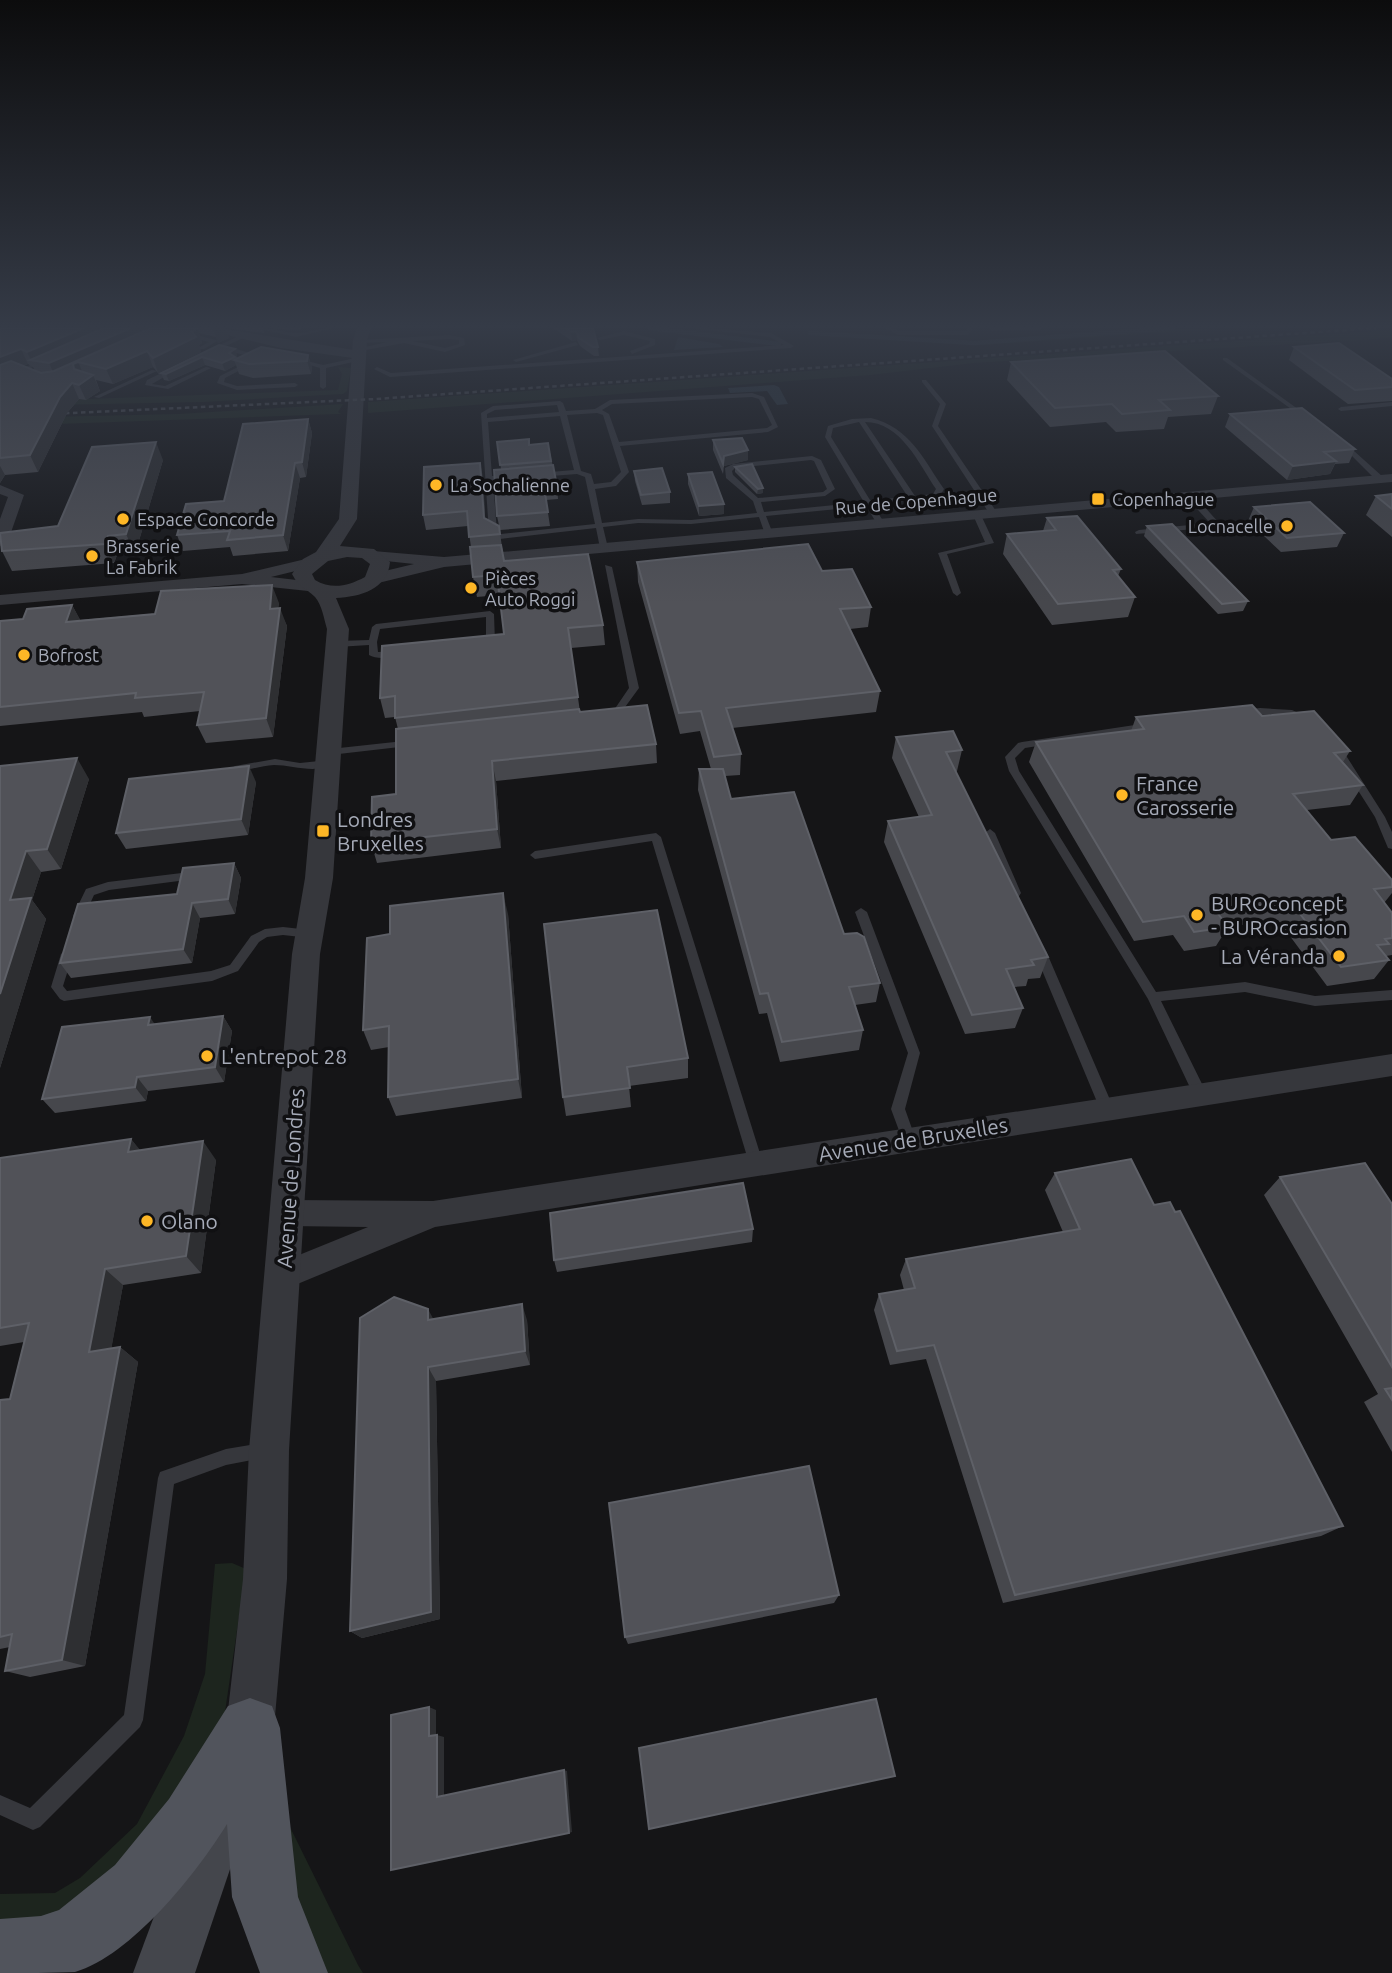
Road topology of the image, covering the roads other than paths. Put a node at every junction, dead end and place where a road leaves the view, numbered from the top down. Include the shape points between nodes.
1 (355, 420) edge
2 (495, 420) edge
3 (565, 420) edge
4 (608, 420) edge
5 (773, 420) edge
6 (937, 420) edge
7 (862, 422) junction
8 (1332, 436) edge
9 (615, 444) junction
10 (578, 472) junction
11 (527, 476) edge
12 (514, 477) edge
13 (489, 479) junction
14 (1386, 479) edge
15 (590, 487) junction
16 (0, 489) edge
17 (1191, 497) junction
18 (913, 499) junction
19 (755, 500) junction
20 (868, 503) junction
21 (845, 506) dead end
22 (994, 514) junction
23 (762, 515) junction
24 (976, 515) junction
25 (348, 519) junction
26 (881, 524) junction
27 (598, 526) junction
28 (1139, 532) dead end
29 (769, 534) junction
30 (0, 541) edge
31 (604, 548) junction
32 (370, 555) junction
33 (317, 559) junction
34 (444, 562) junction
35 (608, 567) dead end
36 (242, 579) junction
37 (369, 583) junction
38 (314, 589) junction
39 (957, 593) dead end
40 (0, 600) edge
41 (337, 637) junction
42 (373, 642) junction
43 (478, 645) edge
44 (413, 651) edge
45 (1227, 715) edge
46 (598, 719) edge
47 (1165, 723) edge
48 (429, 741) edge
49 (329, 757) junction
50 (220, 771) edge
51 (990, 833) edge
52 (1392, 845) edge
53 (535, 855) dead end
54 (213, 874) edge
55 (1020, 905) edge
56 (861, 912) dead end
57 (73, 934) edge
58 (310, 934) junction
59 (1035, 941) edge
60 (69, 947) edge
61 (1392, 995) edge
62 (1153, 996) junction
63 (1392, 1065) edge
64 (1200, 1094) junction
65 (1107, 1109) junction
66 (909, 1140) junction
67 (756, 1163) junction
68 (287, 1213) junction
69 (433, 1214) junction
70 (283, 1276) junction
71 (269, 1450) junction
72 (250, 1728) junction
73 (0, 1804) edge
74 (0, 1953) edge
75 (171, 1954) edge
76 (294, 1973) edge

1 - 25 street
2 - 13 lane via 484,421
3 - 10 lane
4 - 9 lane
5 - 9 lane via 776,426 768,430
6 - 22 lane via 935,426
7 - 18 lane
7 - 18 lane via 880,421 897,428 940,489 936,496
7 - 20 lane via 830,427 828,437
8 - 14 lane
9 - 15 lane via 625,472 622,478
10 - 11 lane
10 - 15 lane via 588,476
12 - 13 lane
13 - 27 lane via 496,536
14 - 17 street, Rue de Copenhague
15 - 27 lane
16 - 30 street via 16,495
17 - 22 street, Rue de Copenhague
17 - 28 lane via 1216,525
18 - 20 lane
19 - 19 lane via 729,476 733,466 812,458 831,489 825,494
19 - 23 lane
20 - 26 lane
21 - 23 lane
22 - 24 street, Rue de Copenhague
23 - 27 lane
23 - 29 lane
24 - 26 street, Rue de Copenhague
24 - 39 lane via 990,543 942,552
25 - 32 street
25 - 33 street
26 - 29 street, Rue de Copenhague
27 - 31 lane
29 - 31 street, Rue de Copenhague
31 - 34 street, Rue de Copenhague
32 - 33 street via 346,551
32 - 34 street, Rue de Copenhague
32 - 37 street via 381,566
33 - 36 street
33 - 38 street via 302,574
34 - 37 street, Rue de Copenhague
35 - 46 lane via 634,688 617,712
36 - 38 street
36 - 40 street
37 - 38 street via 341,591
37 - 41 street, Avenue de Londres
38 - 41 street, Avenue de Londres via 330,604
41 - 42 lane
41 - 49 street, Avenue de Londres
42 - 43 lane via 376,627 490,614 491,643
42 - 44 lane via 374,655
45 - 52 lane via 1276,709 1293,712 1323,734 1355,776
47 - 62 lane via 1023,745 1010,757 1014,771
48 - 49 lane
49 - 50 lane via 299,766 275,762
49 - 58 street, Avenue de Londres
51 - 55 lane
53 - 67 lane via 656,837
54 - 57 lane via 90,892
56 - 66 lane via 914,1053 898,1109
58 - 60 lane via 265,933 234,968 212,976 64,996 57,987
58 - 68 street, Avenue de Londres
59 - 65 lane
61 - 62 lane via 1315,1001 1245,987
62 - 64 lane
63 - 64 street, Avenue de Bruxelles
64 - 65 street, Avenue de Bruxelles
65 - 66 street, Avenue de Bruxelles
66 - 67 street, Avenue de Bruxelles
67 - 69 street, Avenue de Bruxelles
68 - 69 street, Avenue de Bruxelles
68 - 70 street, Avenue de Londres
69 - 70 street, Avenue de Bruxelles
70 - 71 street, Avenue de Londres
71 - 72 street, Avenue de Londres via 265,1579
71 - 73 lane via 226,1457 166,1478 133,1720 33,1819
72 - 74 main road via 192,1822 138,1888 79,1937 41,1950
72 - 75 main road
72 - 76 main road via 265,1897

